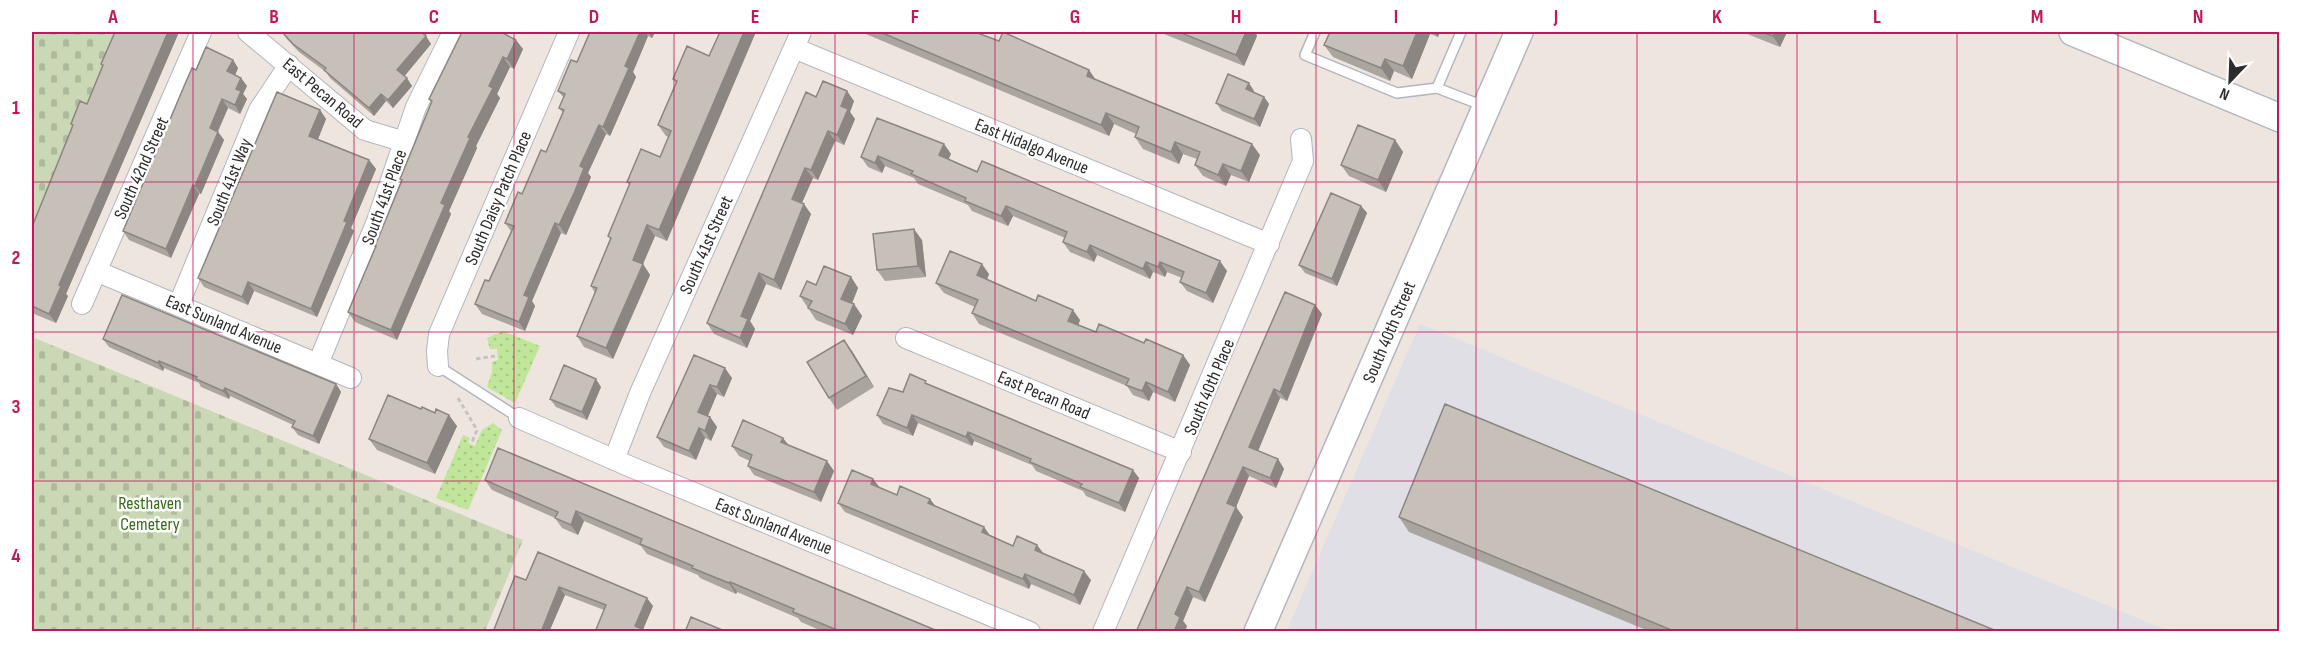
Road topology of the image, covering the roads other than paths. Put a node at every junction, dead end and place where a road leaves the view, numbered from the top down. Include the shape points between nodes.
1 (201, 32) edge
2 (248, 32) edge
3 (453, 32) edge
4 (569, 32) edge
5 (1315, 32) edge
6 (1461, 32) edge
7 (1518, 32) edge
8 (2073, 32) edge
9 (2108, 38) edge
10 (797, 40) edge
11 (289, 65) junction
12 (1437, 88) junction
13 (1486, 106) junction
14 (2280, 118) edge
15 (1300, 139) dead end
16 (405, 142) junction
17 (1269, 244) junction
18 (96, 271) junction
19 (82, 304) dead end
20 (179, 304) junction
21 (906, 338) dead end
22 (318, 364) junction
23 (438, 366) joint
24 (351, 378) dead end
25 (519, 418) joint
26 (1181, 452) junction
27 (614, 460) junction
28 (1030, 632) edge
29 (1103, 632) edge
30 (1258, 632) edge

1 - 18 street, South 42nd Street
2 - 11 street, East Pecan Road
3 - 16 street, South 41st Place via 416,107
4 - 23 street, South Daisy Patch Place via 440,334
5 - 12 lane via 1305,55 1397,93
6 - 12 lane
7 - 13 main road, South 40th Street
8 - 9 main road
9 - 14 main road
10 - 17 street, East Hidalgo Avenue
10 - 27 street, South 41st Street
11 - 16 street, East Pecan Road via 365,130
11 - 20 street, South 41st Way via 259,110
12 - 13 lane
13 - 30 main road, South 40th Street
15 - 17 street, South 40th Place via 1304,161
16 - 22 street, South 41st Place
17 - 26 street, South 40th Place
18 - 19 street, South 42nd Street
18 - 20 street, East Sunland Avenue
20 - 22 street, East Sunland Avenue
21 - 26 street, East Pecan Road
22 - 24 street, East Sunland Avenue
23 - 25 lane
25 - 27 street, East Sunland Avenue
26 - 29 street, South 40th Place
27 - 28 street, East Sunland Avenue

